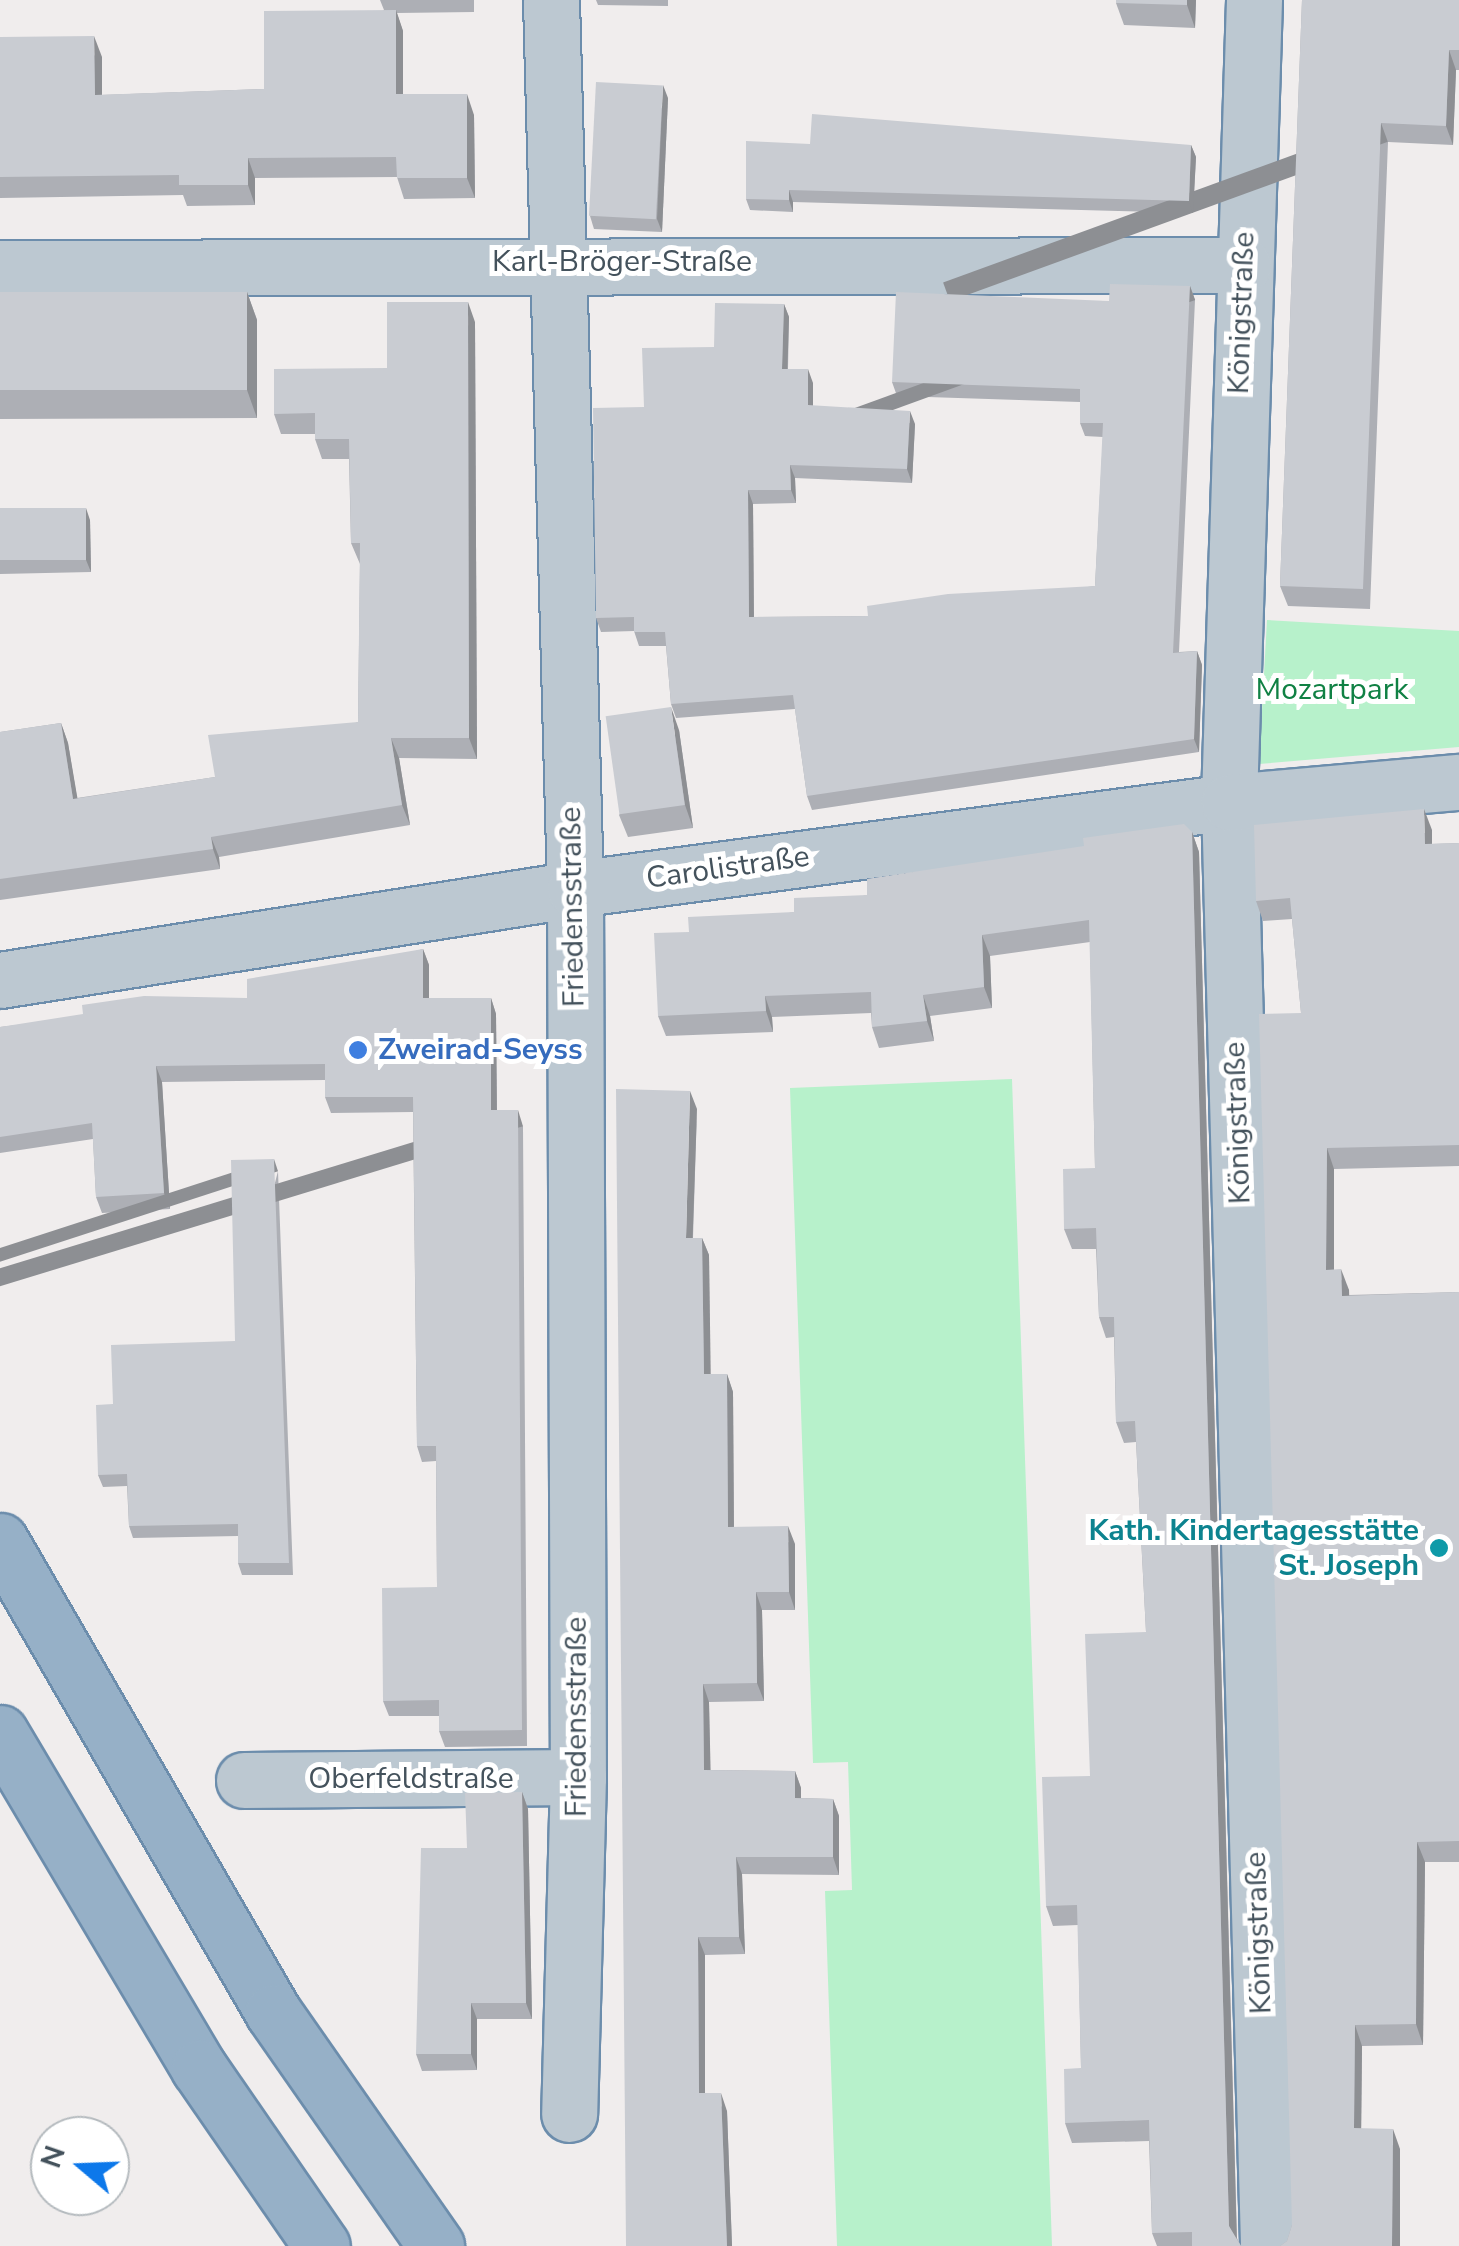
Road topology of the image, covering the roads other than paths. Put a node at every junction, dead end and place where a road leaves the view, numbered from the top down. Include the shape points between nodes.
1 (551, 0) edge
2 (1254, 0) edge
3 (551, 260) junction
4 (1244, 265) junction
5 (0, 268) edge
6 (1459, 782) edge
7 (1229, 802) junction
8 (575, 889) junction
9 (0, 980) edge
10 (0, 1541) edge
11 (0, 1732) edge
12 (578, 1777) junction
13 (244, 1780) dead end
14 (568, 2114) dead end
15 (322, 2246) edge
16 (436, 2246) edge
17 (1268, 2246) edge

1 - 3 street, Friedensstraße
2 - 4 street, Königstraße
3 - 4 street, Karl-Bröger-Straße
3 - 5 street, Karl-Bröger-Straße
3 - 8 street, Friedensstraße
4 - 7 street, Königstraße
6 - 7 street, Carolistraße
7 - 8 street, Carolistraße
7 - 17 street, Königstraße
8 - 9 street, Carolistraße
8 - 12 street, Friedensstraße
10 - 16 highway via 273,2012
11 - 15 highway via 199,2068
12 - 13 street, Oberfeldstraße
12 - 14 street, Friedensstraße

